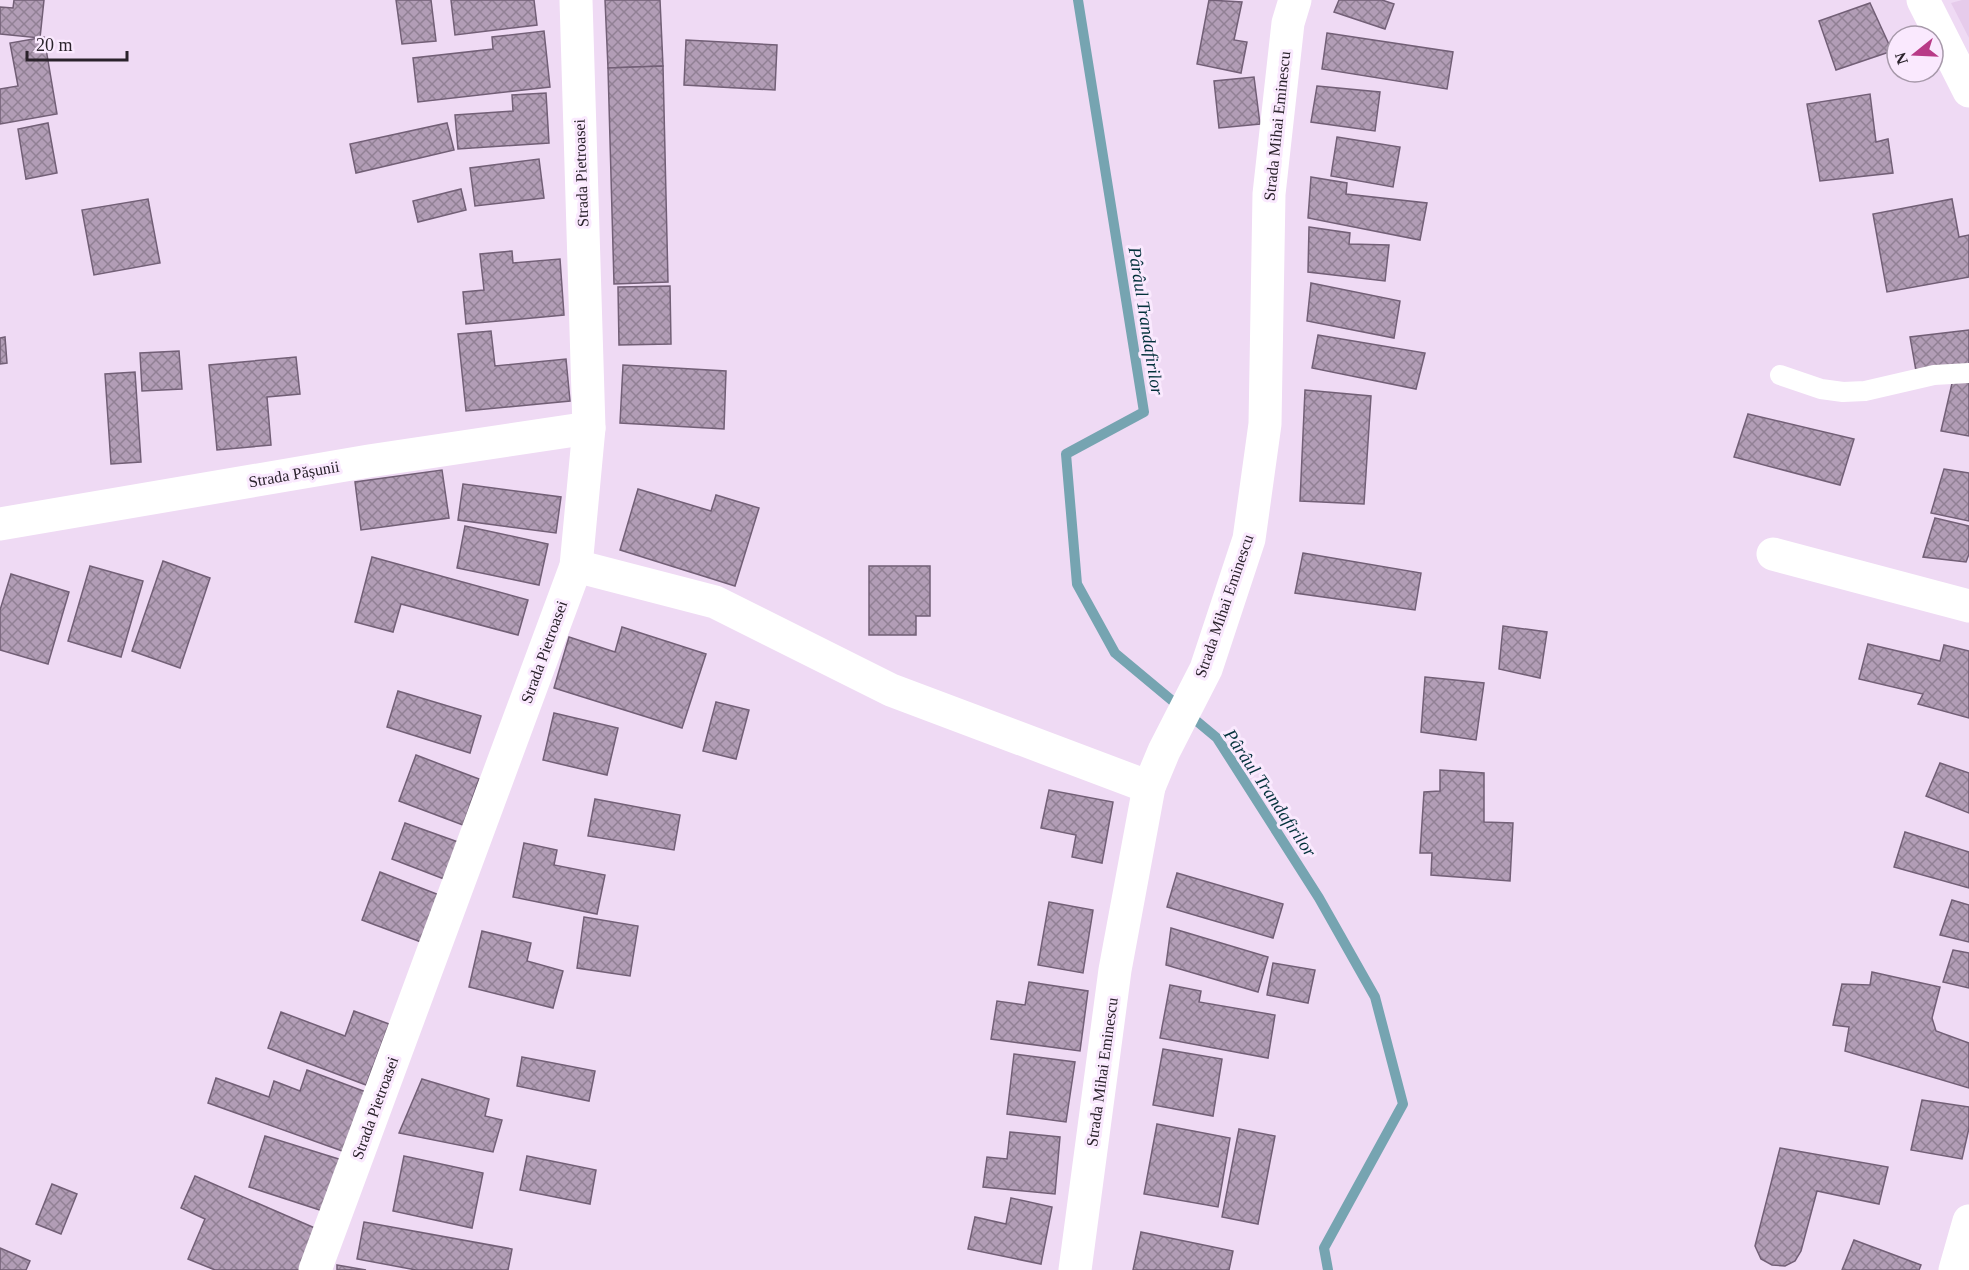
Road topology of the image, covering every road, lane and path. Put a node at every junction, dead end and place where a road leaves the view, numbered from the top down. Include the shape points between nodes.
1 (576, 0) edge
2 (1295, 0) edge
3 (1923, 0) edge
4 (1969, 91) edge
5 (1969, 373) edge
6 (1780, 375) dead end
7 (589, 428) junction
8 (0, 524) edge
9 (1773, 555) dead end
10 (576, 566) junction
11 (1969, 606) edge
12 (1149, 787) junction
13 (1969, 1221) edge
14 (315, 1270) edge
15 (1075, 1270) edge
16 (1955, 1270) edge

1 - 7 street, Strada Pietroasei
2 - 12 street, Strada Mihai Eminescu via 1288,23 1269,194 1265,424 1249,539 1206,669
3 - 4 street
5 - 6 lane via 1934,375 1844,392
7 - 8 street, Strada Pășunii
7 - 10 street, Strada Pietroasei
9 - 11 street
10 - 12 street via 715,602 891,690
10 - 14 street, Strada Pietroasei
12 - 15 street, Strada Mihai Eminescu via 1115,970
13 - 16 street

